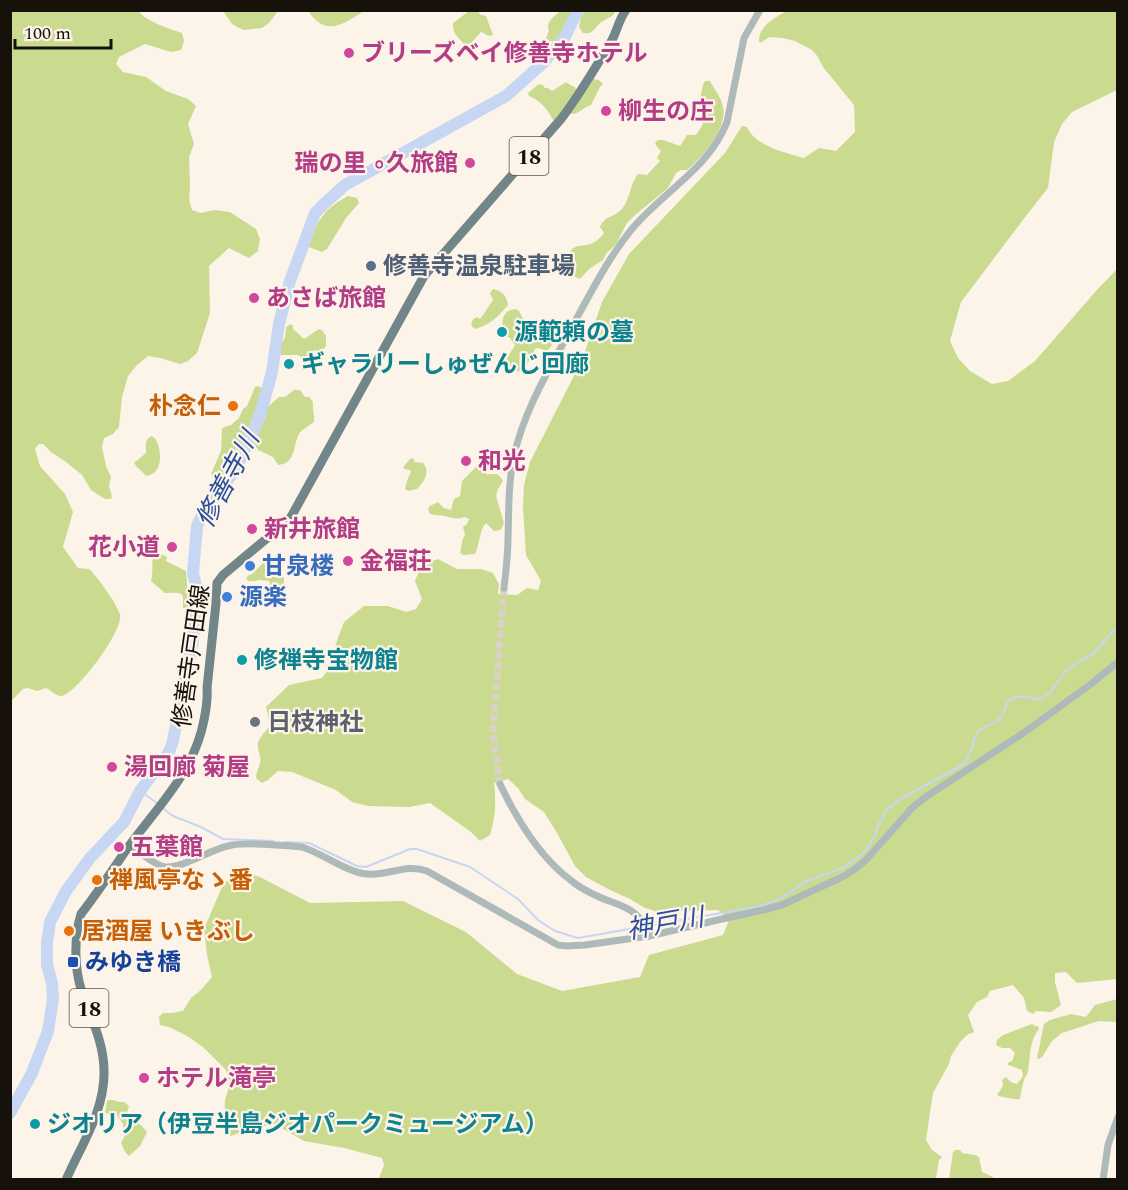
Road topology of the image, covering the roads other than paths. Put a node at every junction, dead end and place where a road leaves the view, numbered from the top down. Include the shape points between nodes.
1 (626, 10) edge
2 (760, 10) edge
3 (504, 588) tunnel mouth
4 (1118, 662) edge
5 (500, 783) tunnel mouth
6 (130, 845) junction
7 (649, 936) junction
8 (1118, 1118) edge
9 (66, 1179) edge
10 (1103, 1179) edge

1 - 6 main road, 修善寺戸田線 / 18 via 574,102 424,276 291,517 217,583 202,729 180,779
2 - 3 street via 744,38 727,122 716,145 644,216 613,253 527,413 510,480
4 - 7 street via 1030,728 927,796 865,861 844,876 782,905
5 - 7 street via 518,820 563,874 589,892 629,909 641,920
6 - 7 street via 168,867 233,845 302,847 359,873 417,867 558,945
6 - 9 main road, 修善寺戸田線 / 18 via 81,914 78,925 81,990 96,1027 104,1072 94,1121
8 - 10 street via 1108,1145

